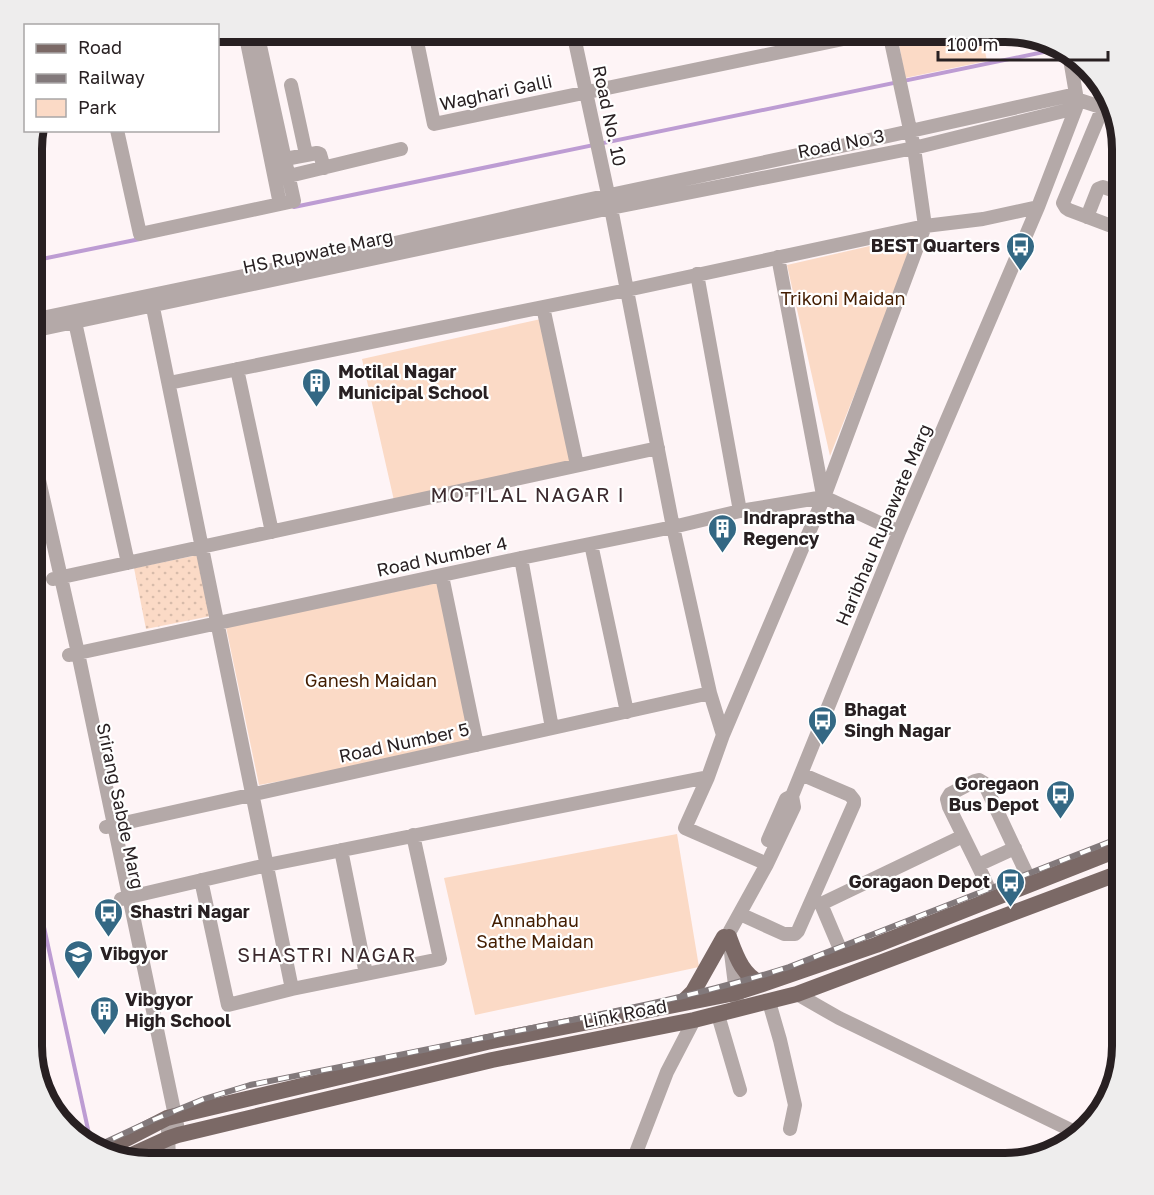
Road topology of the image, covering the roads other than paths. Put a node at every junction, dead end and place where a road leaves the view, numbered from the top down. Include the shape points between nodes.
1 (255, 42) edge
2 (417, 42) edge
3 (575, 42) edge
4 (829, 42) edge
5 (891, 42) edge
6 (1071, 64) edge
7 (270, 91) junction
8 (586, 93) junction
9 (1076, 101) junction
10 (1104, 108) edge
11 (1104, 109) edge
12 (911, 131) junction
13 (117, 132) edge
14 (274, 141) junction
15 (914, 147) junction
16 (401, 149) dead end
17 (306, 154) junction
18 (285, 159) junction
19 (324, 168) junction
20 (289, 176) junction
21 (1112, 189) edge
22 (609, 202) junction
23 (280, 204) junction
24 (1038, 207) junction
25 (1087, 217) junction
26 (925, 226) junction
27 (1112, 226) edge
28 (778, 257) junction
29 (697, 274) junction
30 (627, 290) junction
31 (152, 301) junction
32 (543, 307) junction
33 (42, 320) edge
34 (59, 320) junction
35 (75, 322) junction
36 (42, 327) edge
37 (237, 369) junction
38 (169, 383) junction
39 (658, 448) junction
40 (577, 465) junction
41 (824, 497) junction
42 (42, 501) edge
43 (740, 511) junction
44 (42, 521) edge
45 (673, 527) junction
46 (272, 532) junction
47 (899, 532) junction
48 (591, 544) junction
49 (202, 547) junction
50 (521, 558) junction
51 (128, 563) junction
52 (442, 576) junction
53 (57, 578) junction
54 (218, 624) junction
55 (74, 654) junction
56 (710, 693) junction
57 (627, 712) junction
58 (552, 728) junction
59 (723, 735) junction
60 (477, 746) junction
61 (801, 774) junction
62 (708, 777) junction
63 (252, 795) junction
64 (110, 826) junction
65 (413, 835) junction
66 (963, 836) junction
67 (1015, 848) junction
68 (341, 850) junction
69 (1112, 852) edge
70 (763, 863) junction
71 (267, 865) junction
72 (978, 865) junction
73 (1112, 876) edge
74 (201, 880) junction
75 (1031, 883) junction
76 (995, 897) junction
77 (125, 898) junction
78 (817, 901) junction
79 (740, 914) junction
80 (1005, 916) junction
81 (727, 937) junction
82 (876, 945) junction
83 (843, 956) junction
84 (882, 962) junction
85 (366, 974) junction
86 (763, 984) junction
87 (292, 989) junction
88 (732, 993) junction
89 (797, 994) junction
90 (769, 1002) junction
91 (682, 1003) junction
92 (730, 1012) junction
93 (694, 1020) junction
94 (740, 1090) dead end
95 (171, 1117) junction
96 (790, 1129) dead end
97 (1071, 1130) edge
98 (174, 1136) junction
99 (112, 1146) edge
100 (138, 1152) edge
101 (171, 1153) edge
102 (636, 1153) edge

1 - 7 street
1 - 14 street
2 - 8 street, Waghari Galli via 434,124
3 - 8 street, Road No. 10
4 - 8 street
5 - 12 street
6 - 9 street, Haribhau Rupawate Marg
7 - 14 street
7 - 17 street via 297,83
8 - 22 street, Road No. 10
9 - 10 street
9 - 12 street
9 - 15 street, Road No 3
9 - 24 street, Haribhau Rupawate Marg
11 - 25 street via 1063,203
12 - 15 street
12 - 22 street
13 - 23 street via 140,234
14 - 18 street
14 - 23 street
15 - 22 street, Road No 3
15 - 26 street
16 - 19 street
17 - 18 street
17 - 19 street via 320,154
18 - 20 street
19 - 20 street
20 - 23 street via 294,201
21 - 25 street via 1098,189
22 - 30 street, Road No. 10
22 - 31 street, HS Rupwate Marg
24 - 26 street
24 - 47 street, Haribhau Rupawate Marg
25 - 27 street
26 - 28 street
26 - 41 street
28 - 29 street
28 - 41 street
29 - 30 street
29 - 43 street
30 - 32 street
30 - 39 street, Road No. 10
31 - 34 street
31 - 35 street, HS Rupwate Marg
31 - 38 street
32 - 37 street
32 - 40 street
33 - 34 street
34 - 35 street, HS Rupwate Marg
34 - 36 street, HS Rupwate Marg
35 - 51 street
37 - 38 street
37 - 46 street
38 - 49 street
39 - 40 street
39 - 45 street, Road No. 10
40 - 46 street
41 - 43 street, Road Number 4
41 - 47 street
41 - 59 street
42 - 53 street
43 - 45 street, Road Number 4
44 - 53 street, Srirang Sabde Marg
45 - 48 street, Road Number 4
45 - 56 street, Road No. 10
46 - 49 street
47 - 61 street, Haribhau Rupawate Marg
48 - 50 street, Road Number 4
48 - 57 street
49 - 51 street
49 - 54 street
50 - 52 street, Road Number 4
50 - 58 street
51 - 53 street
52 - 54 street, Road Number 4
52 - 60 street
53 - 55 street, Srirang Sabde Marg
54 - 55 street, Road Number 4
54 - 63 street
55 - 64 street, Srirang Sabde Marg
56 - 57 street, Road Number 5
56 - 59 street, Road No. 10
57 - 58 street, Road Number 5
58 - 60 street, Road Number 5
59 - 62 street
60 - 63 street, Road Number 5
61 - 70 street, Haribhau Rupawate Marg via 792,796 794,807
61 - 78 street via 854,800
62 - 65 street
62 - 70 street via 685,828
63 - 64 street, Road Number 5
63 - 71 street
64 - 77 street, Srirang Sabde Marg
65 - 68 street
65 - 85 street via 440,958
66 - 67 street via 947,799 979,780 984,783
66 - 72 street
66 - 78 street
67 - 72 street
67 - 75 street
68 - 71 street
68 - 85 street
69 - 75 main road
70 - 79 street, Haribhau Rupawate Marg
70 - 81 street via 725,928
71 - 74 street
71 - 87 street
72 - 76 street
73 - 80 main road, Link Road
74 - 77 street
74 - 87 street via 228,1005
75 - 76 main road
76 - 80 main road
76 - 82 main road
77 - 95 street, Srirang Sabde Marg
78 - 79 street via 795,934 784,934
78 - 83 street
79 - 81 street, Haribhau Rupawate Marg
80 - 84 main road, Link Road
81 - 86 main road via 750,977
81 - 88 street
81 - 91 main road
82 - 83 main road
82 - 84 main road
83 - 86 main road
84 - 89 main road, Link Road
85 - 87 street
86 - 88 main road, Link Road
88 - 91 main road, Link Road
88 - 92 street
89 - 90 main road, Link Road
89 - 97 street
90 - 92 main road, Link Road
90 - 96 street via 795,1105
91 - 95 main road, Link Road via 487,1042
92 - 93 main road, Link Road
92 - 94 street
93 - 98 main road, Link Road via 492,1060
93 - 102 street via 667,1072
95 - 98 street, Srirang Sabde Marg
95 - 99 main road, Link Road
98 - 100 main road, Link Road
98 - 101 street, Srirang Sabde Marg

